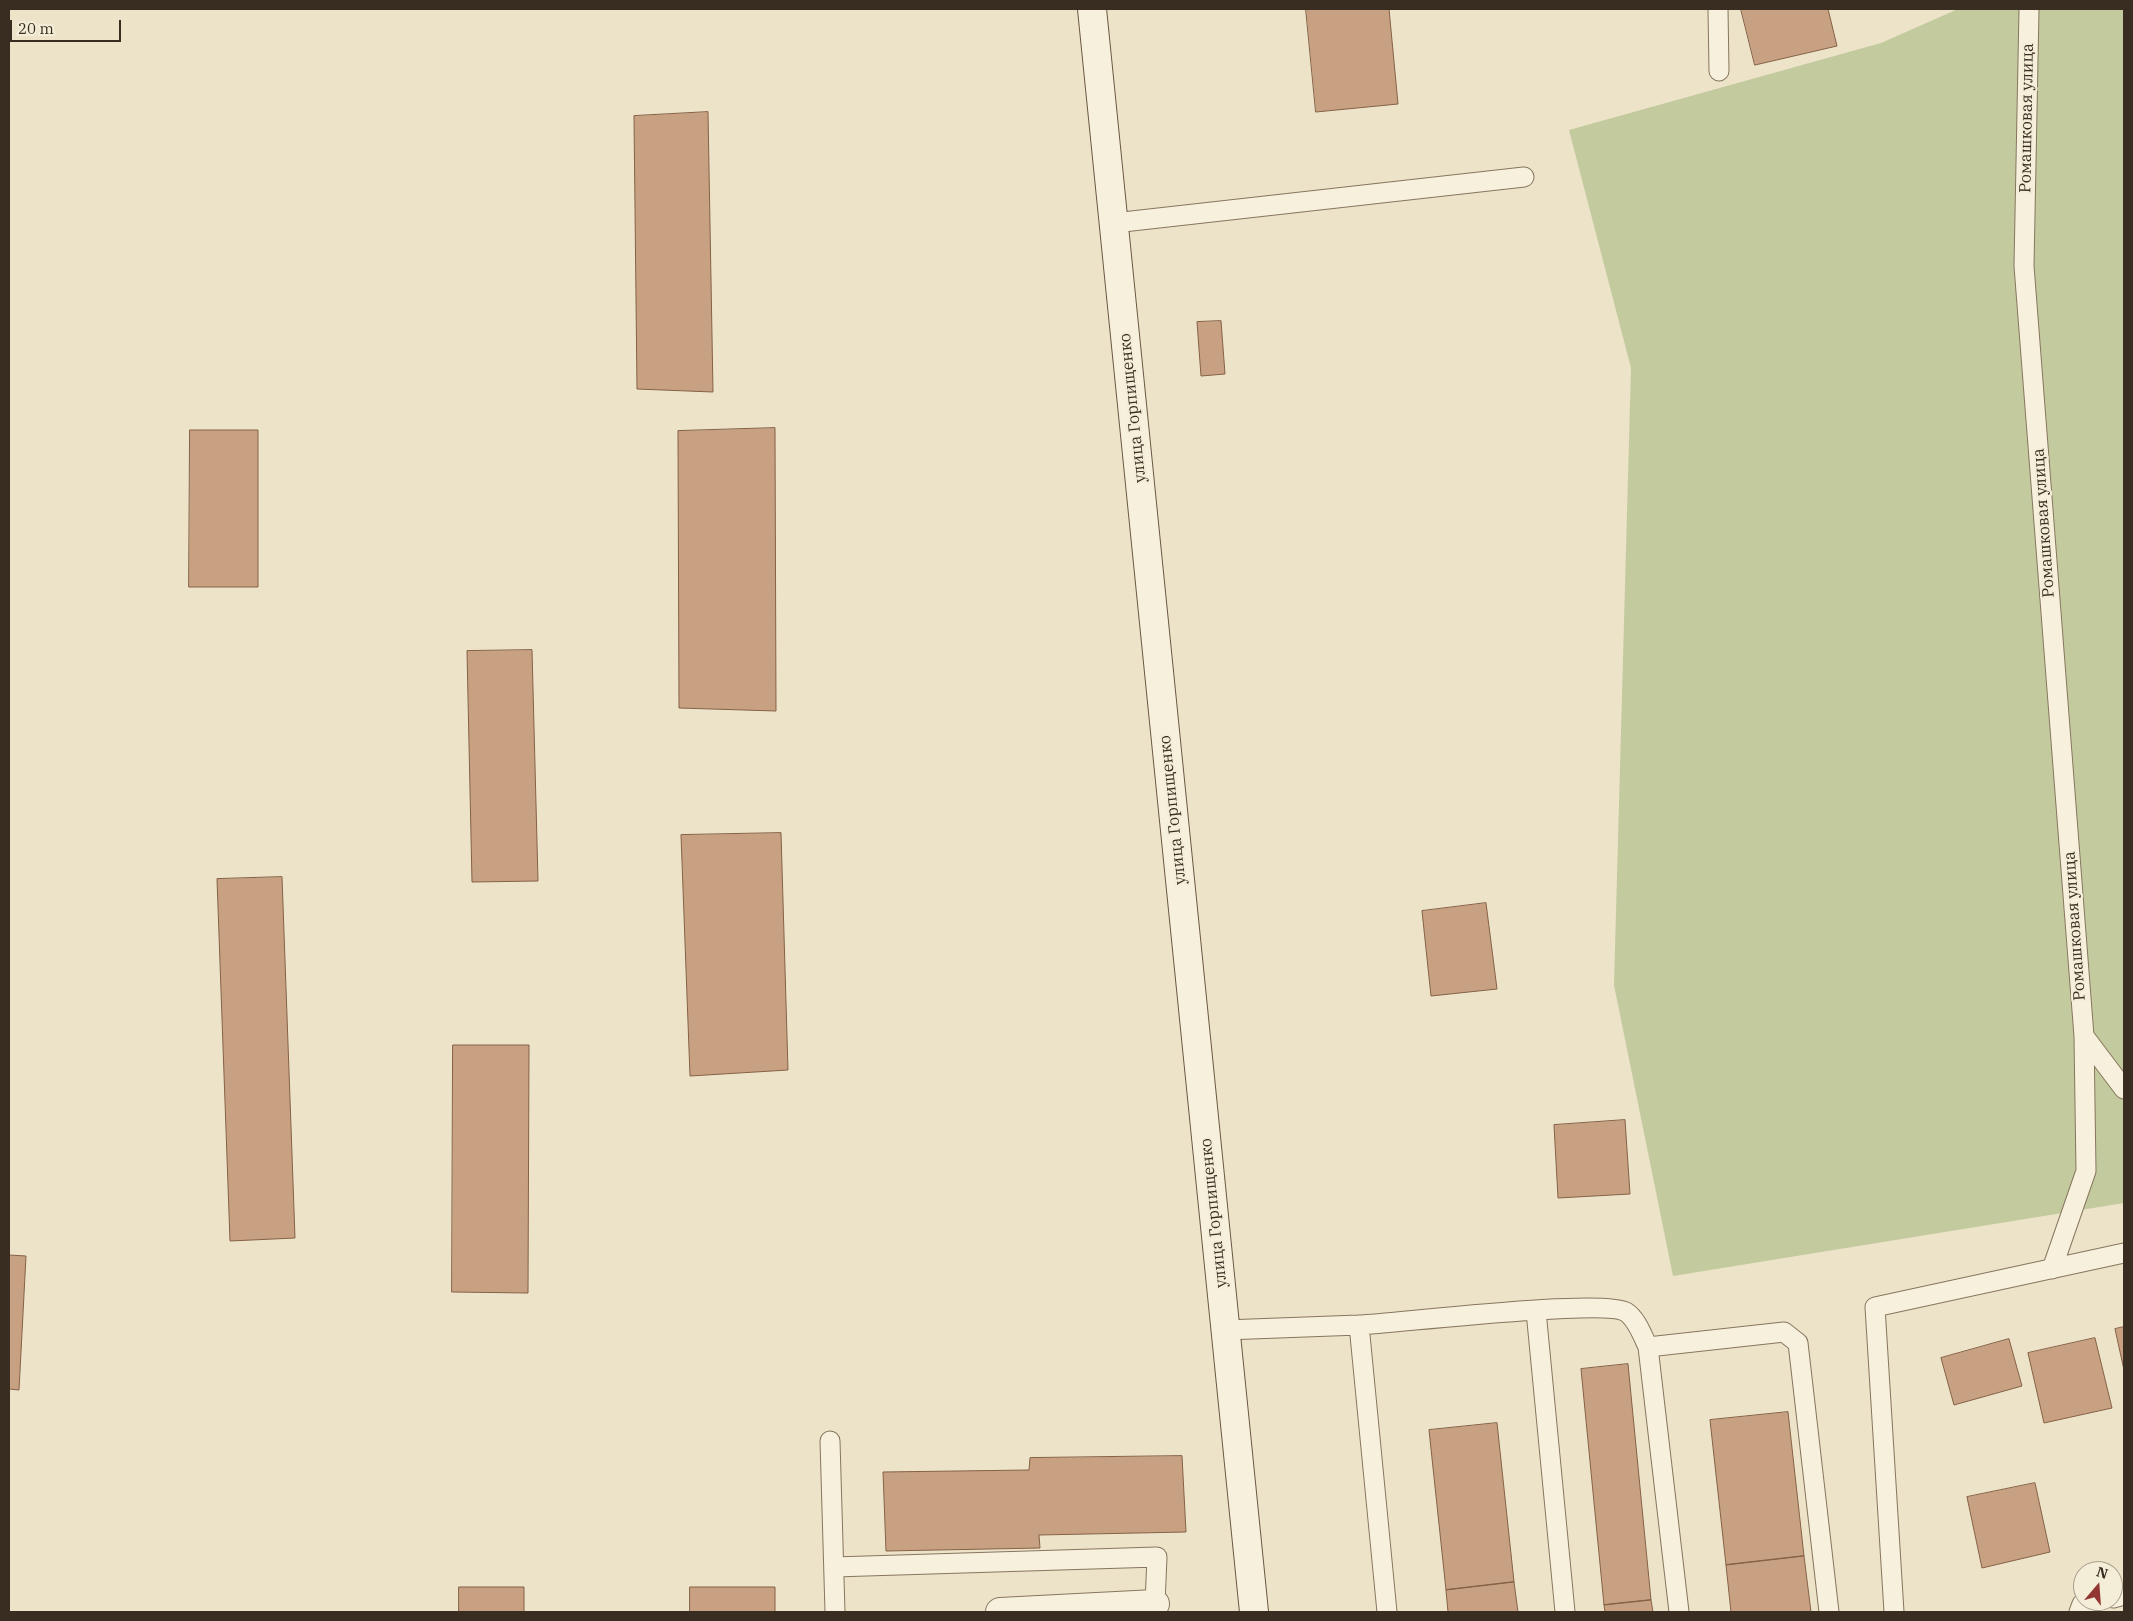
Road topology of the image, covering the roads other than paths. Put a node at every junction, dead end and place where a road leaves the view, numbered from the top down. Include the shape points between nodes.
1 (1092, 9) edge
2 (1718, 9) edge
3 (2029, 9) edge
4 (1719, 71) dead end
5 (1524, 177) dead end
6 (1114, 223) junction
7 (2084, 1036) junction
8 (2124, 1089) edge
9 (2124, 1253) edge
10 (2052, 1269) junction
11 (1536, 1311) junction
12 (1359, 1325) junction
13 (1226, 1330) junction
14 (1648, 1347) junction
15 (830, 1441) dead end
16 (834, 1568) junction
17 (1155, 1604) joint
18 (836, 1612) edge
19 (1000, 1612) edge
20 (1254, 1612) edge
21 (1388, 1612) edge
22 (1565, 1612) edge
23 (1679, 1612) edge
24 (1829, 1612) edge
25 (1894, 1612) edge

1 - 6 main road, улица Горпищенко
2 - 4 lane
3 - 7 lane, Ромашковая улица via 2024,266
5 - 6 lane
6 - 13 main road, улица Горпищенко
7 - 8 lane
7 - 10 lane, Ромашковая улица via 2086,1171
9 - 10 lane
10 - 25 lane via 1875,1307
11 - 12 lane
11 - 14 lane via 1612,1308 1627,1312
11 - 22 lane
12 - 13 lane
12 - 21 lane
13 - 20 main road, улица Горпищенко
14 - 23 lane
14 - 24 lane via 1784,1332 1798,1343
15 - 16 lane
16 - 17 lane via 1157,1557
16 - 18 lane
17 - 19 main road

